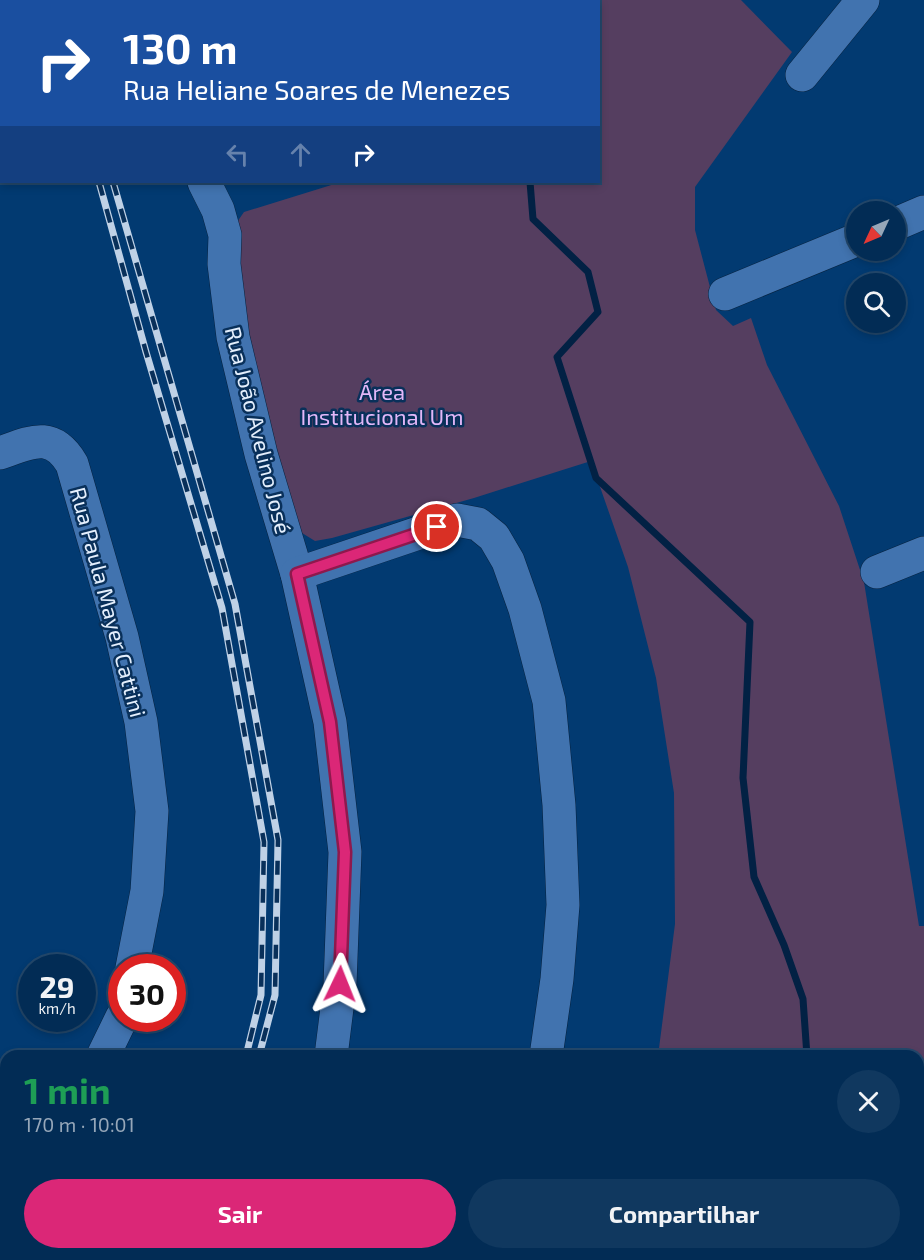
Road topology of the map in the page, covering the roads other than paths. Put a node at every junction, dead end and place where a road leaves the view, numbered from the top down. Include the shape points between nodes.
1 (863, 0) edge
2 (802, 75) dead end
3 (204, 183) edge
4 (924, 212) edge
5 (906, 220) edge
6 (846, 244) edge
7 (725, 294) dead end
8 (0, 453) edge
9 (924, 553) edge
10 (877, 572) dead end
11 (297, 574) junction
12 (135, 954) edge
13 (115, 1032) edge
14 (106, 1050) edge
15 (332, 1050) edge
16 (547, 1050) edge

1 - 2 street
3 - 11 street, Rua João Avelino José via 225,235 224,264 233,337 261,454
4 - 5 street
6 - 7 street
8 - 12 street, Rua Paula Mayer Cattini via 33,441 56,444 65,453 72,464 122,637 141,722 152,811 147,891
9 - 10 street
11 - 15 street, Rua João Avelino José via 330,722 345,852 340,984
11 - 16 street via 458,520 478,524 494,537 508,561 549,701 559,806 563,905
13 - 14 street

